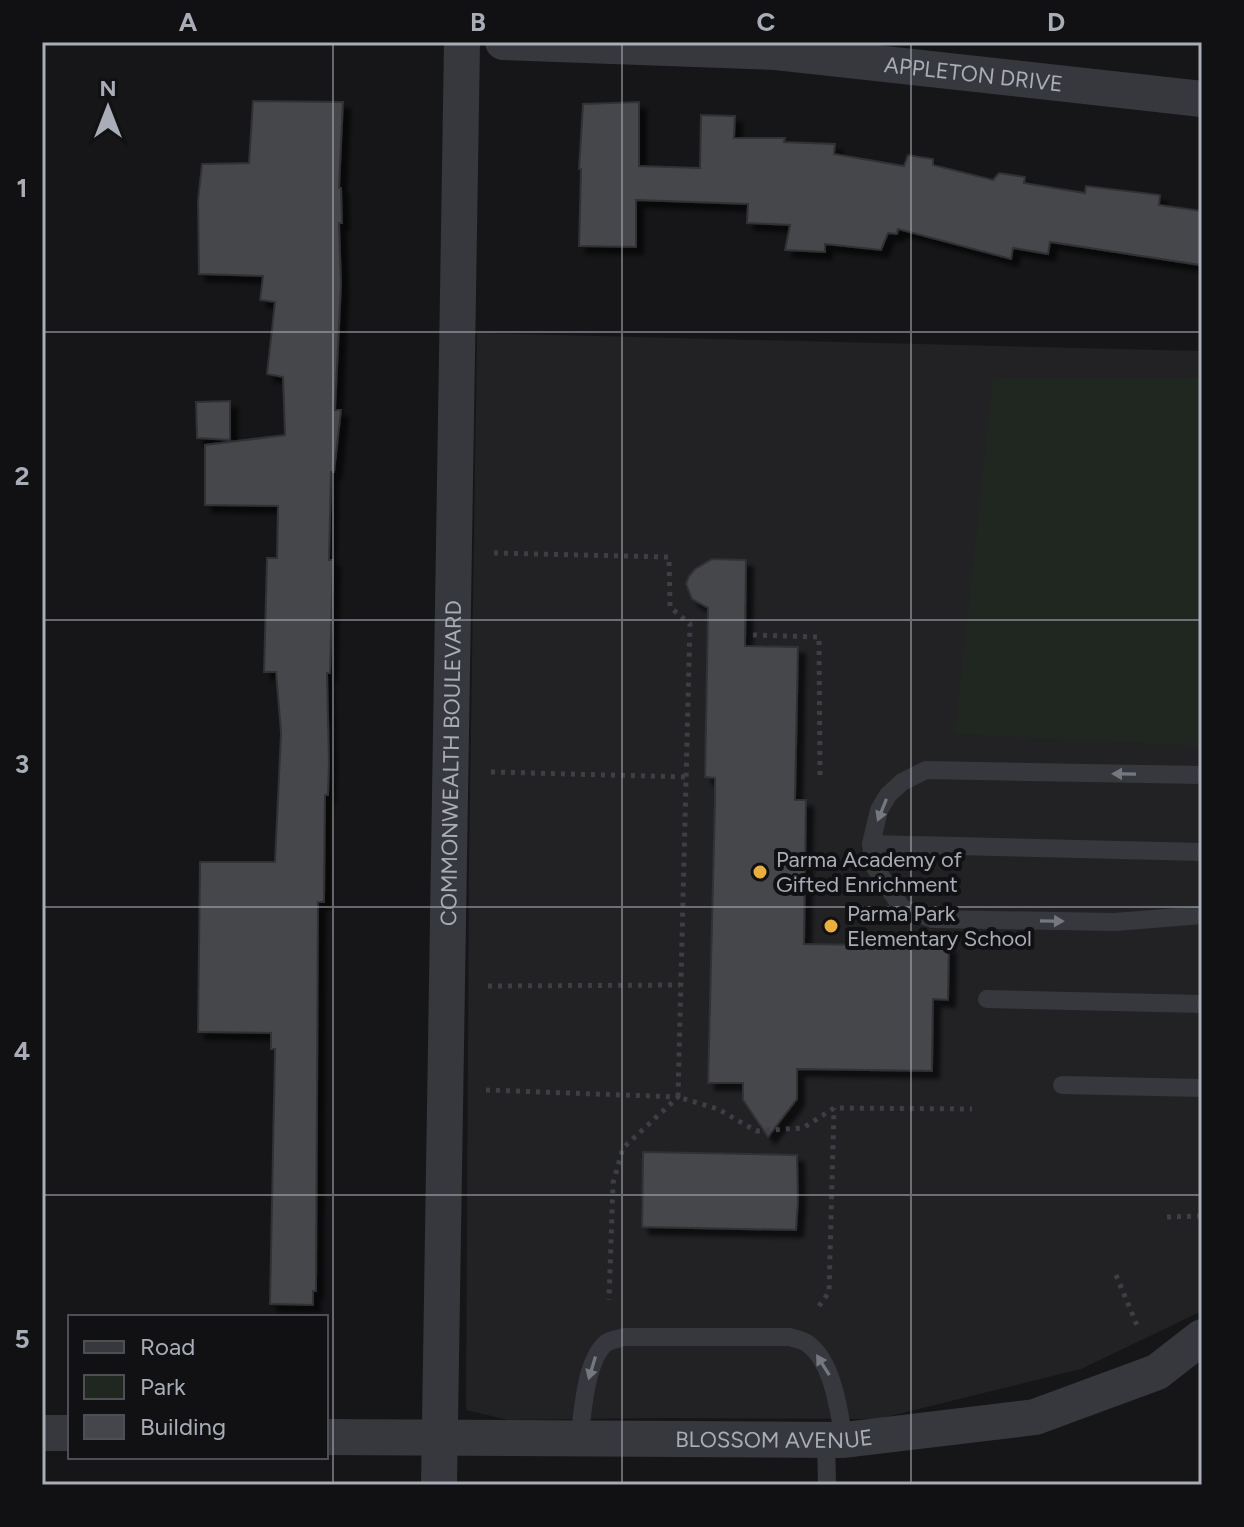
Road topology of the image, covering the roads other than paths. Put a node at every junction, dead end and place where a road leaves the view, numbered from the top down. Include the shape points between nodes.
1 (462, 42) edge
2 (503, 42) edge
3 (990, 58) edge
4 (1202, 99) edge
5 (1202, 775) edge
6 (871, 844) junction
7 (1202, 852) edge
8 (1202, 915) edge
9 (987, 999) dead end
10 (1202, 1004) edge
11 (1062, 1085) dead end
12 (1202, 1088) edge
13 (1202, 1337) edge
14 (42, 1433) edge
15 (68, 1433) edge
16 (328, 1437) edge
17 (439, 1438) junction
18 (579, 1439) junction
19 (835, 1440) junction
20 (439, 1485) edge
21 (827, 1485) edge

1 - 17 street, COMMONWEALTH BOULEVARD
2 - 3 street, APPLETON DRIVE
3 - 4 street, APPLETON DRIVE
5 -> 6 lane via 926,770 888,795
6 - 7 lane
6 -> 8 lane via 874,866 902,908 933,919 1115,922
9 - 10 lane
11 - 12 lane
13 - 19 street, BLOSSOM AVENUE via 1157,1372 1035,1417
14 - 15 street
16 - 17 street, BLOSSOM AVENUE
17 - 18 street, BLOSSOM AVENUE
17 - 20 street, COMMONWEALTH BOULEVARD
18 - 19 street, BLOSSOM AVENUE
19 -> 18 lane via 835,1390 827,1370 808,1344 790,1337 608,1341 595,1356
19 - 21 lane

